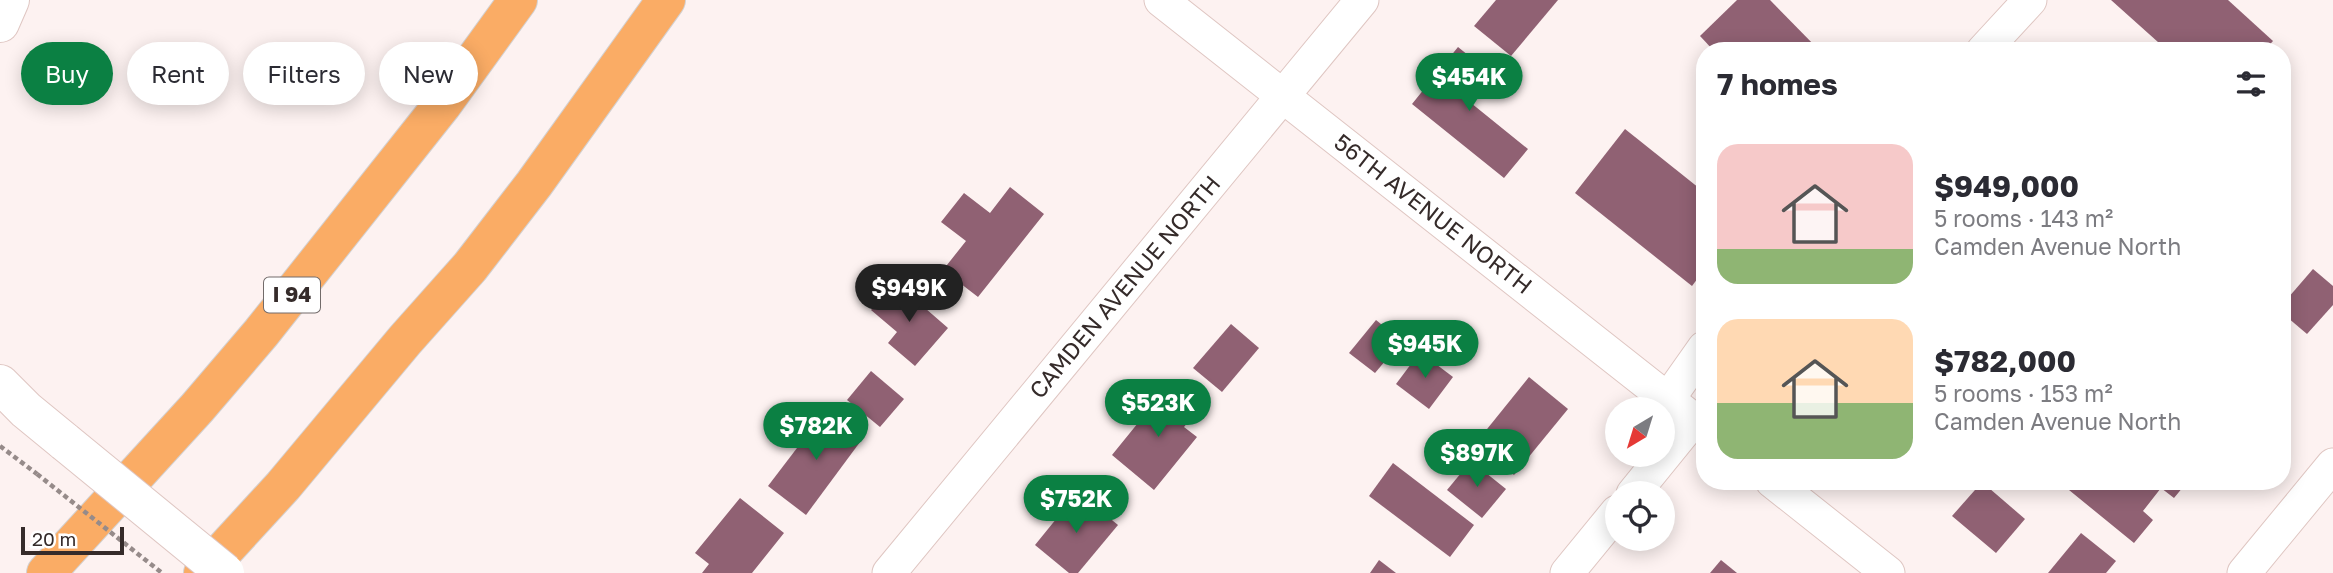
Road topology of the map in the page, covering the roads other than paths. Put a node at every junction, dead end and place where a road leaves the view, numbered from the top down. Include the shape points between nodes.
1 (10, 0) edge
2 (519, 0) edge
3 (666, 0) edge
4 (1161, 0) edge
5 (1362, 0) edge
6 (2030, 0) edge
7 (0, 23) edge
8 (1991, 42) edge
9 (1283, 96) junction
10 (1696, 359) edge
11 (0, 384) edge
12 (1665, 397) edge
13 (1669, 397) edge
14 (1675, 405) edge
15 (1696, 422) edge
16 (1696, 427) edge
17 (2333, 465) edge
18 (1645, 481) edge
19 (1783, 490) edge
20 (1605, 527) edge
21 (46, 573) edge
22 (203, 573) edge
23 (225, 573) edge
24 (888, 573) edge
25 (1567, 573) edge
26 (1888, 573) edge
27 (2244, 573) edge

1 - 7 street
2 - 21 highway, I 94 via 269,324
3 - 22 highway via 470,267
4 - 9 street, 56TH AVENUE NORTH
5 - 9 street, CAMDEN AVENUE NORTH
6 - 8 street
9 - 12 street, 56TH AVENUE NORTH
9 - 24 street, CAMDEN AVENUE NORTH
10 - 13 street
11 - 23 street, bridge
14 - 15 street, 56TH AVENUE NORTH
16 - 18 street
17 - 27 street
19 - 26 street
20 - 25 street

